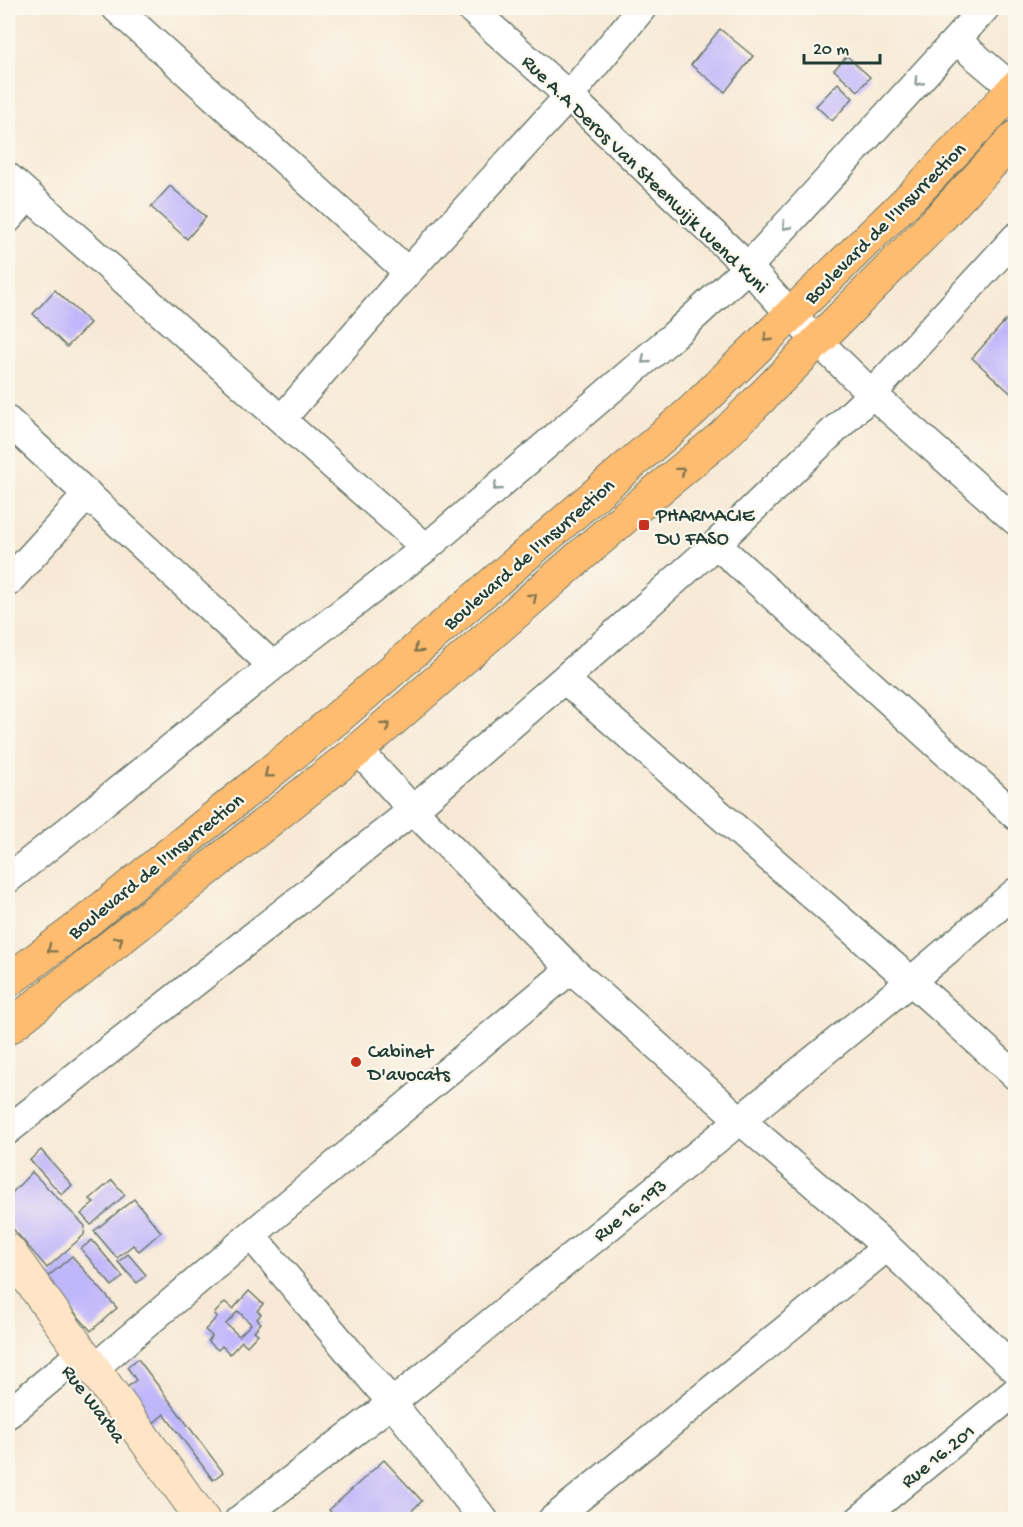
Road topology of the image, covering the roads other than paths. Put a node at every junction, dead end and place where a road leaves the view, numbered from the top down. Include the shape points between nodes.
1 (116, 8) edge
2 (470, 8) edge
3 (642, 8) edge
4 (985, 8) edge
5 (956, 40) junction
6 (1015, 88) edge
7 (570, 96) junction
8 (1016, 137) edge
9 (8, 177) edge
10 (28, 196) junction
11 (8, 219) edge
12 (1016, 237) edge
13 (748, 267) junction
14 (408, 272) junction
15 (791, 315) junction
16 (819, 341) junction
17 (872, 394) junction
18 (282, 419) junction
19 (8, 421) edge
20 (88, 494) junction
21 (1016, 521) edge
22 (716, 544) junction
23 (426, 548) junction
24 (8, 582) edge
25 (273, 666) junction
26 (564, 679) junction
27 (358, 750) junction
28 (413, 810) junction
29 (1016, 816) edge
30 (9, 874) edge
31 (1016, 892) edge
32 (571, 969) junction
33 (8, 981) edge
34 (910, 981) junction
35 (8, 1029) edge
36 (1016, 1076) edge
37 (740, 1119) junction
38 (8, 1130) edge
39 (250, 1235) junction
40 (887, 1247) junction
41 (8, 1250) edge
42 (8, 1286) edge
43 (80, 1367) junction
44 (1016, 1370) edge
45 (1016, 1391) edge
46 (392, 1403) junction
47 (8, 1414) edge
48 (182, 1520) edge
49 (203, 1520) edge
50 (239, 1520) edge
51 (484, 1520) edge
52 (552, 1520) edge
53 (859, 1520) edge

1 - 14 street
2 - 7 street, Rue A.A Deros Van Steenwijk Wend Kuni
3 - 7 street
4 - 5 street
5 - 6 street
5 -> 13 street
6 - 15 main road, Boulevard de l'Insurrection
7 - 13 street, Rue A.A Deros Van Steenwijk Wend Kuni
7 - 14 street
8 - 16 main road, Boulevard de l'Insurrection
9 - 10 street
10 - 11 street
10 - 18 street
12 - 17 street
13 - 15 street, Rue A.A Deros Van Steenwijk Wend Kuni
13 -> 23 street via 672,338
14 - 18 street
15 - 16 street, Rue A.A Deros Van Steenwijk Wend Kuni
15 -> 33 main road, Boulevard de l'Insurrection via 692,411 336,719
16 - 17 street, Rue A.A Deros Van Steenwijk Wend Kuni
27 -> 16 main road, Boulevard de l'Insurrection via 723,436
17 - 21 street, Rue A.A Deros Van Steenwijk Wend Kuni
17 - 22 street
18 - 23 street
19 - 20 street
20 - 24 street
20 - 25 street
22 - 26 street
22 - 29 street
23 - 25 street
25 - 30 street
26 - 28 street
26 - 34 street
27 - 28 street
35 -> 27 main road, Boulevard de l'Insurrection
28 - 32 street
28 - 38 street
31 - 34 street, Rue 16.193
32 - 37 street
32 - 39 street
34 - 36 street
34 - 37 street, Rue 16.193
37 - 40 street
37 - 46 street, Rue 16.193
39 - 43 street
39 - 46 street
40 - 44 street
40 - 52 street
41 - 43 main road
42 - 43 main road, Rue Warba
43 - 47 street
43 - 48 main road, Rue Warba
43 - 49 main road
45 - 53 street, Rue 16.201
46 - 50 street, Rue 16.193
46 - 51 street

